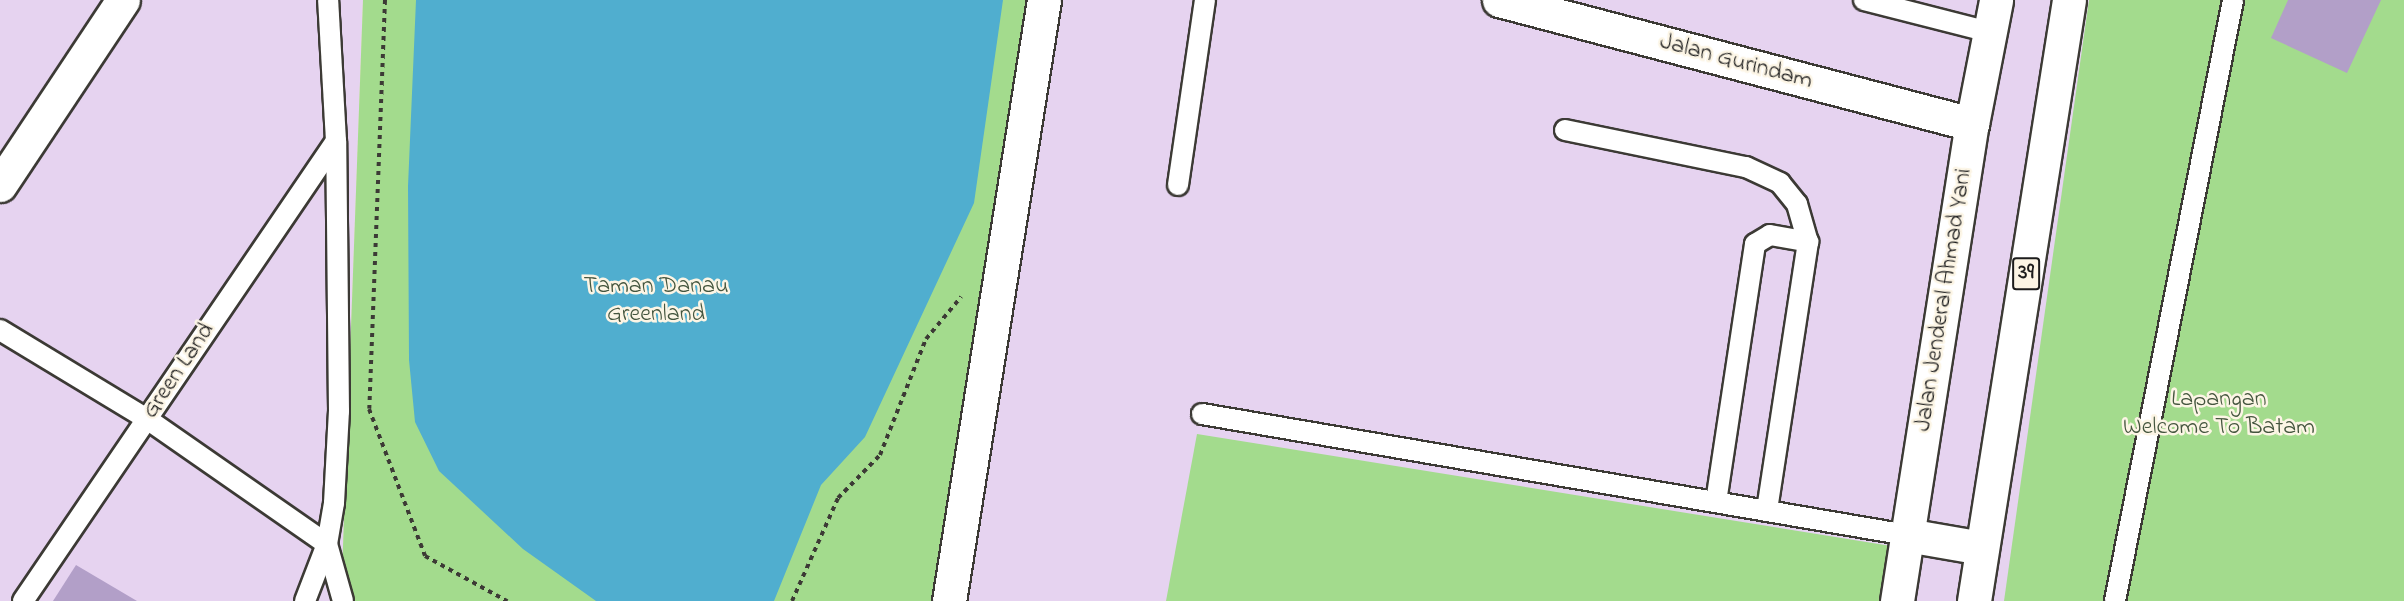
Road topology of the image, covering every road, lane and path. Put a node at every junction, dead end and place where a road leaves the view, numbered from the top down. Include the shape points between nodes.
1 (123, 0) edge
2 (328, 0) edge
3 (385, 0) edge
4 (1044, 0) edge
5 (1205, 0) edge
6 (1499, 0) edge
7 (1864, 0) edge
8 (1996, 0) edge
9 (2069, 0) edge
10 (2233, 0) edge
11 (1990, 32) junction
12 (1972, 124) junction
13 (1565, 130) dead end
14 (336, 141) junction
15 (0, 185) edge
16 (1178, 185) dead end
17 (1808, 242) junction
18 (962, 296) dead end
19 (0, 330) edge
20 (1202, 414) dead end
21 (147, 419) junction
22 (1716, 502) junction
23 (1767, 511) junction
24 (1908, 535) junction
25 (327, 544) junction
26 (1982, 548) junction
27 (23, 601) edge
28 (305, 601) edge
29 (343, 601) edge
30 (507, 601) edge
31 (792, 601) edge
32 (949, 601) edge
33 (1897, 601) edge
34 (1974, 601) edge
35 (2115, 601) edge

1 - 15 main road
2 - 14 lane
3 - 30 path via 369,409 425,556
4 - 32 main road
5 - 16 lane
6 - 12 main road, Jalan Gurindam
7 - 11 lane
8 - 11 main road, Jalan Jenderal Ahmad Yani
9 - 26 main road, 39
10 - 35 lane
11 - 12 main road, Jalan Jenderal Ahmad Yani
12 - 24 main road, Jalan Jenderal Ahmad Yani
13 - 17 lane via 1746,167 1780,183 1797,204
14 - 21 lane, Green Land
14 - 25 lane via 339,411 334,503
17 - 22 lane via 1770,235 1755,244
17 - 23 lane
18 - 31 path via 926,339 880,455 838,498
19 - 21 lane
20 - 22 lane
21 - 25 lane
21 - 27 lane, Green Land
22 - 23 lane
23 - 24 lane
24 - 26 main road
24 - 33 main road, Jalan Jenderal Ahmad Yani
25 - 28 lane
25 - 29 lane
26 - 34 main road, 39

